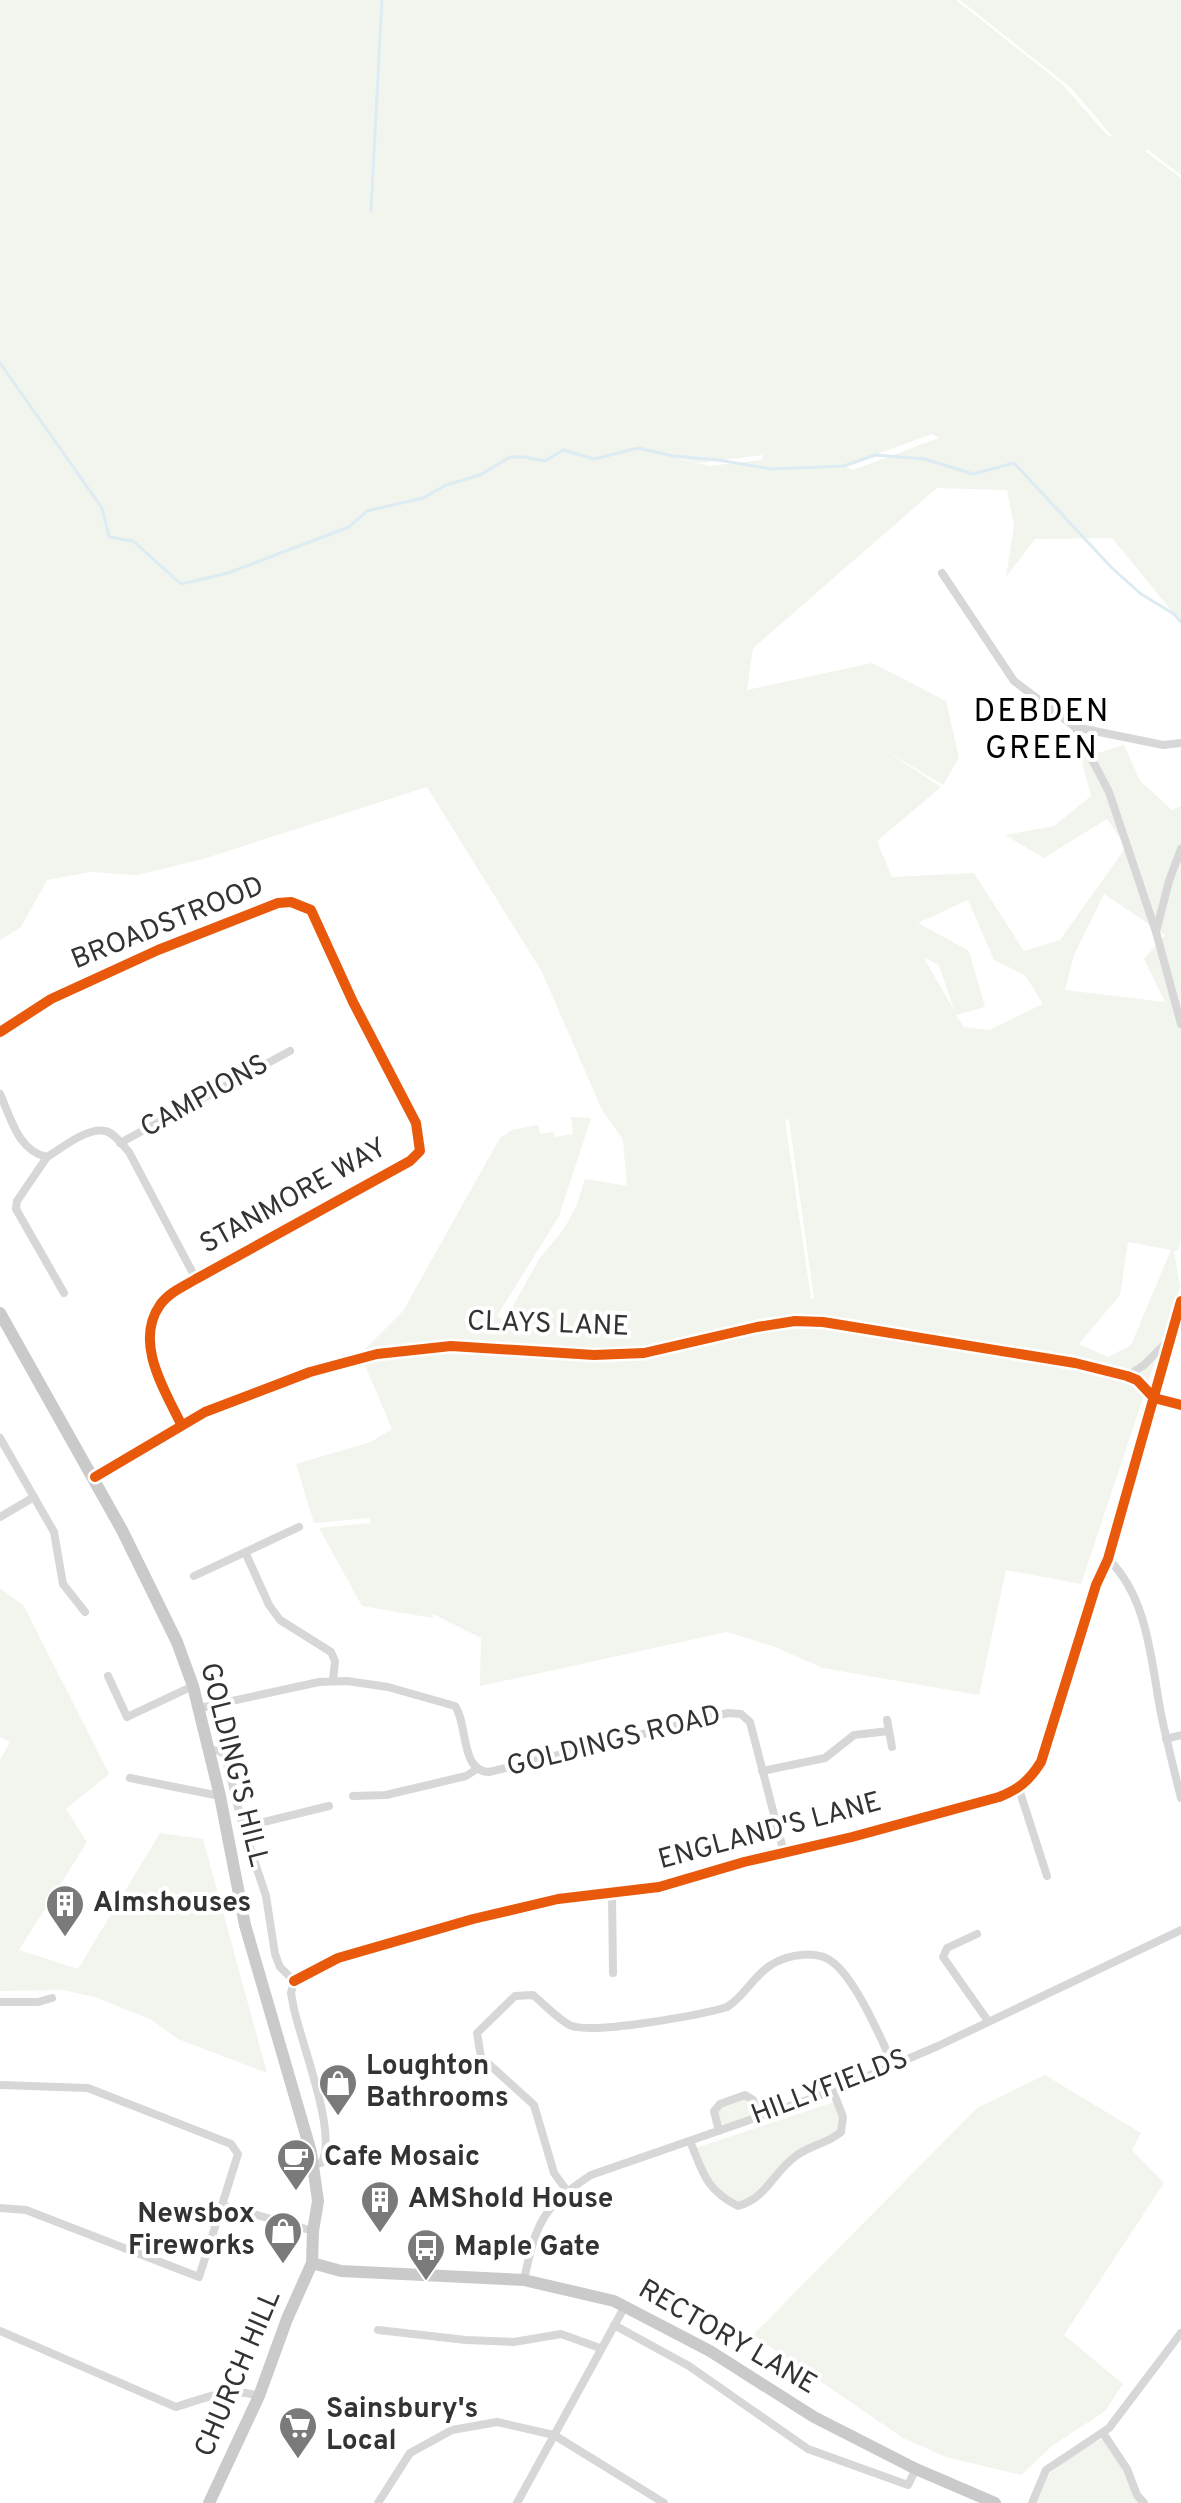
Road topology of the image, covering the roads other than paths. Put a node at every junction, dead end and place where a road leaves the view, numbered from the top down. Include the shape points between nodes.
1 (942, 573) dead end
2 (1075, 727) junction
3 (1181, 743) edge
4 (1181, 849) edge
5 (1156, 932) junction
6 (353, 1002) joint
7 (1181, 1024) edge
8 (0, 1032) edge
9 (290, 1051) dead end
10 (0, 1094) edge
11 (120, 1143) junction
12 (47, 1157) junction
13 (196, 1279) junction
14 (64, 1293) dead end
15 (1181, 1301) edge
16 (0, 1313) edge
17 (1171, 1338) junction
18 (1127, 1376) junction
19 (1154, 1398) junction
20 (1181, 1405) edge
21 (181, 1424) junction
22 (0, 1438) edge
23 (95, 1477) junction
24 (34, 1497) junction
25 (0, 1517) edge
26 (299, 1527) dead end
27 (246, 1554) junction
28 (1108, 1559) junction
29 (194, 1576) dead end
30 (85, 1612) dead end
31 (108, 1676) dead end
32 (333, 1681) junction
33 (193, 1686) junction
34 (200, 1708) junction
35 (887, 1720) dead end
36 (889, 1731) junction
37 (1181, 1735) edge
38 (1166, 1739) junction
39 (892, 1747) dead end
40 (210, 1750) junction
41 (477, 1769) junction
42 (762, 1771) junction
43 (130, 1778) dead end
44 (1019, 1789) junction
45 (220, 1796) junction
46 (353, 1796) dead end
47 (1181, 1798) edge
48 (329, 1806) dead end
49 (243, 1827) junction
50 (784, 1853) junction
51 (1047, 1876) dead end
52 (612, 1892) junction
53 (1181, 1930) edge
54 (977, 1934) dead end
55 (613, 1973) dead end
56 (294, 1981) junction
57 (52, 1998) dead end
58 (0, 2002) edge
59 (988, 2021) junction
60 (893, 2065) junction
61 (0, 2085) edge
62 (833, 2091) junction
63 (758, 2117) junction
64 (719, 2131) junction
65 (690, 2141) junction
66 (314, 2165) junction
67 (567, 2191) junction
68 (222, 2205) junction
69 (0, 2208) edge
70 (313, 2231) junction
71 (312, 2263) junction
72 (524, 2280) junction
73 (625, 2306) junction
74 (614, 2325) junction
75 (378, 2330) dead end
76 (0, 2331) edge
77 (1181, 2333) edge
78 (600, 2348) junction
79 (259, 2396) junction
80 (1103, 2433) junction
81 (554, 2435) junction
82 (916, 2469) junction
83 (209, 2503) edge
84 (378, 2503) edge
85 (517, 2503) edge
86 (664, 2503) edge
87 (995, 2503) edge
88 (1032, 2503) edge
89 (1144, 2503) edge

1 - 2 street via 1014,681
2 - 3 street via 1163,745
2 - 5 street via 1109,792
4 - 5 street
5 - 7 street
6 - 8 street, BROADSTROOD via 311,910 278,903 51,999
6 - 13 street, STANMORE WAY via 416,1123 420,1151
9 - 11 street, CAMPIONS
10 - 12 street via 22,1143 35,1155
11 - 12 street via 103,1130
11 - 13 street
12 - 14 street via 16,1209
13 - 21 street, STANMORE WAY via 159,1306 150,1336 155,1368
15 - 17 street
16 - 23 main road, GOLDING'S HILL
17 - 18 street
17 - 19 street
18 - 19 street, CLAYS LANE
18 - 21 street, CLAYS LANE via 898,1333 795,1321 644,1353 451,1346 377,1354 310,1372
19 - 20 street
19 - 28 street
21 - 23 street, CLAYS LANE
22 - 24 street
23 - 33 main road, GOLDING'S HILL via 177,1642
24 - 25 street
24 - 30 street via 54,1532 63,1584
26 - 27 street
27 - 29 street
27 - 32 street via 280,1620 331,1652
28 - 38 street via 1128,1581 1143,1619
28 - 44 street via 1041,1762
31 - 33 street via 127,1717
32 - 34 street, GOLDINGS ROAD
32 - 41 street, GOLDINGS ROAD via 388,1687 455,1706
33 - 34 main road, GOLDING'S HILL
34 - 40 main road, GOLDING'S HILL
35 - 36 street
36 - 39 street
36 - 42 street via 854,1735 825,1758
37 - 38 street
38 - 47 street
40 - 45 main road, GOLDING'S HILL
40 - 49 street via 225,1756
41 - 42 street, GOLDINGS ROAD via 499,1770 735,1713 750,1722
41 - 46 street via 386,1795
42 - 50 street, GOLDINGS ROAD
43 - 45 street
44 - 50 street, ENGLAND'S LANE
44 - 51 street
45 - 66 main road, GOLDING'S HILL via 245,1925
48 - 49 street
49 - 56 street via 266,1896 275,1954
50 - 52 street, ENGLAND'S LANE via 659,1887
52 - 55 street
52 - 56 street, ENGLAND'S LANE via 541,1902 382,1944 338,1958
53 - 59 street, HILLYFIELDS
54 - 59 street via 947,1948 943,1957
56 - 66 street via 294,2009 326,2129 327,2155
57 - 58 street
59 - 60 street, HILLYFIELDS
60 - 62 street, HILLYFIELDS
60 - 67 street via 837,1965 810,1955 773,1963 738,2000 717,2010 635,2024 571,2026 533,1995 515,1996 477,2033 481,2057 534,2105 554,2173
61 - 68 street via 88,2088 231,2144 238,2154
62 - 63 street, HILLYFIELDS
62 - 65 street via 843,2117 841,2132 796,2155 753,2202 738,2206 718,2196
63 - 64 street, HILLYFIELDS
63 - 64 street via 753,2100 745,2095 714,2111
64 - 65 street, HILLYFIELDS
65 - 67 street, HILLYFIELDS via 591,2175
66 - 70 main road, GOLDING'S HILL via 318,2201
67 - 72 street, HILLYFIELDS via 539,2221
68 - 69 street via 199,2277 26,2210
68 - 70 street
70 - 71 main road, GOLDING'S HILL
71 - 72 main road, RECTORY LANE via 341,2271
71 - 79 main road, CHURCH HILL
72 - 73 main road, RECTORY LANE
73 - 74 street
73 - 82 main road, RECTORY LANE via 710,2351 814,2417
74 - 78 street
74 - 82 street, RECTORY LANE via 689,2366 808,2449 908,2485
75 - 78 street via 514,2342 561,2334
76 - 79 street via 176,2407 220,2392
77 - 80 street
78 - 81 street
79 - 83 main road, CHURCH HILL
80 - 88 street via 1046,2470
80 - 89 street
81 - 84 street via 497,2422 452,2430 410,2453
81 - 85 street
81 - 86 street
82 - 87 main road, RECTORY LANE

